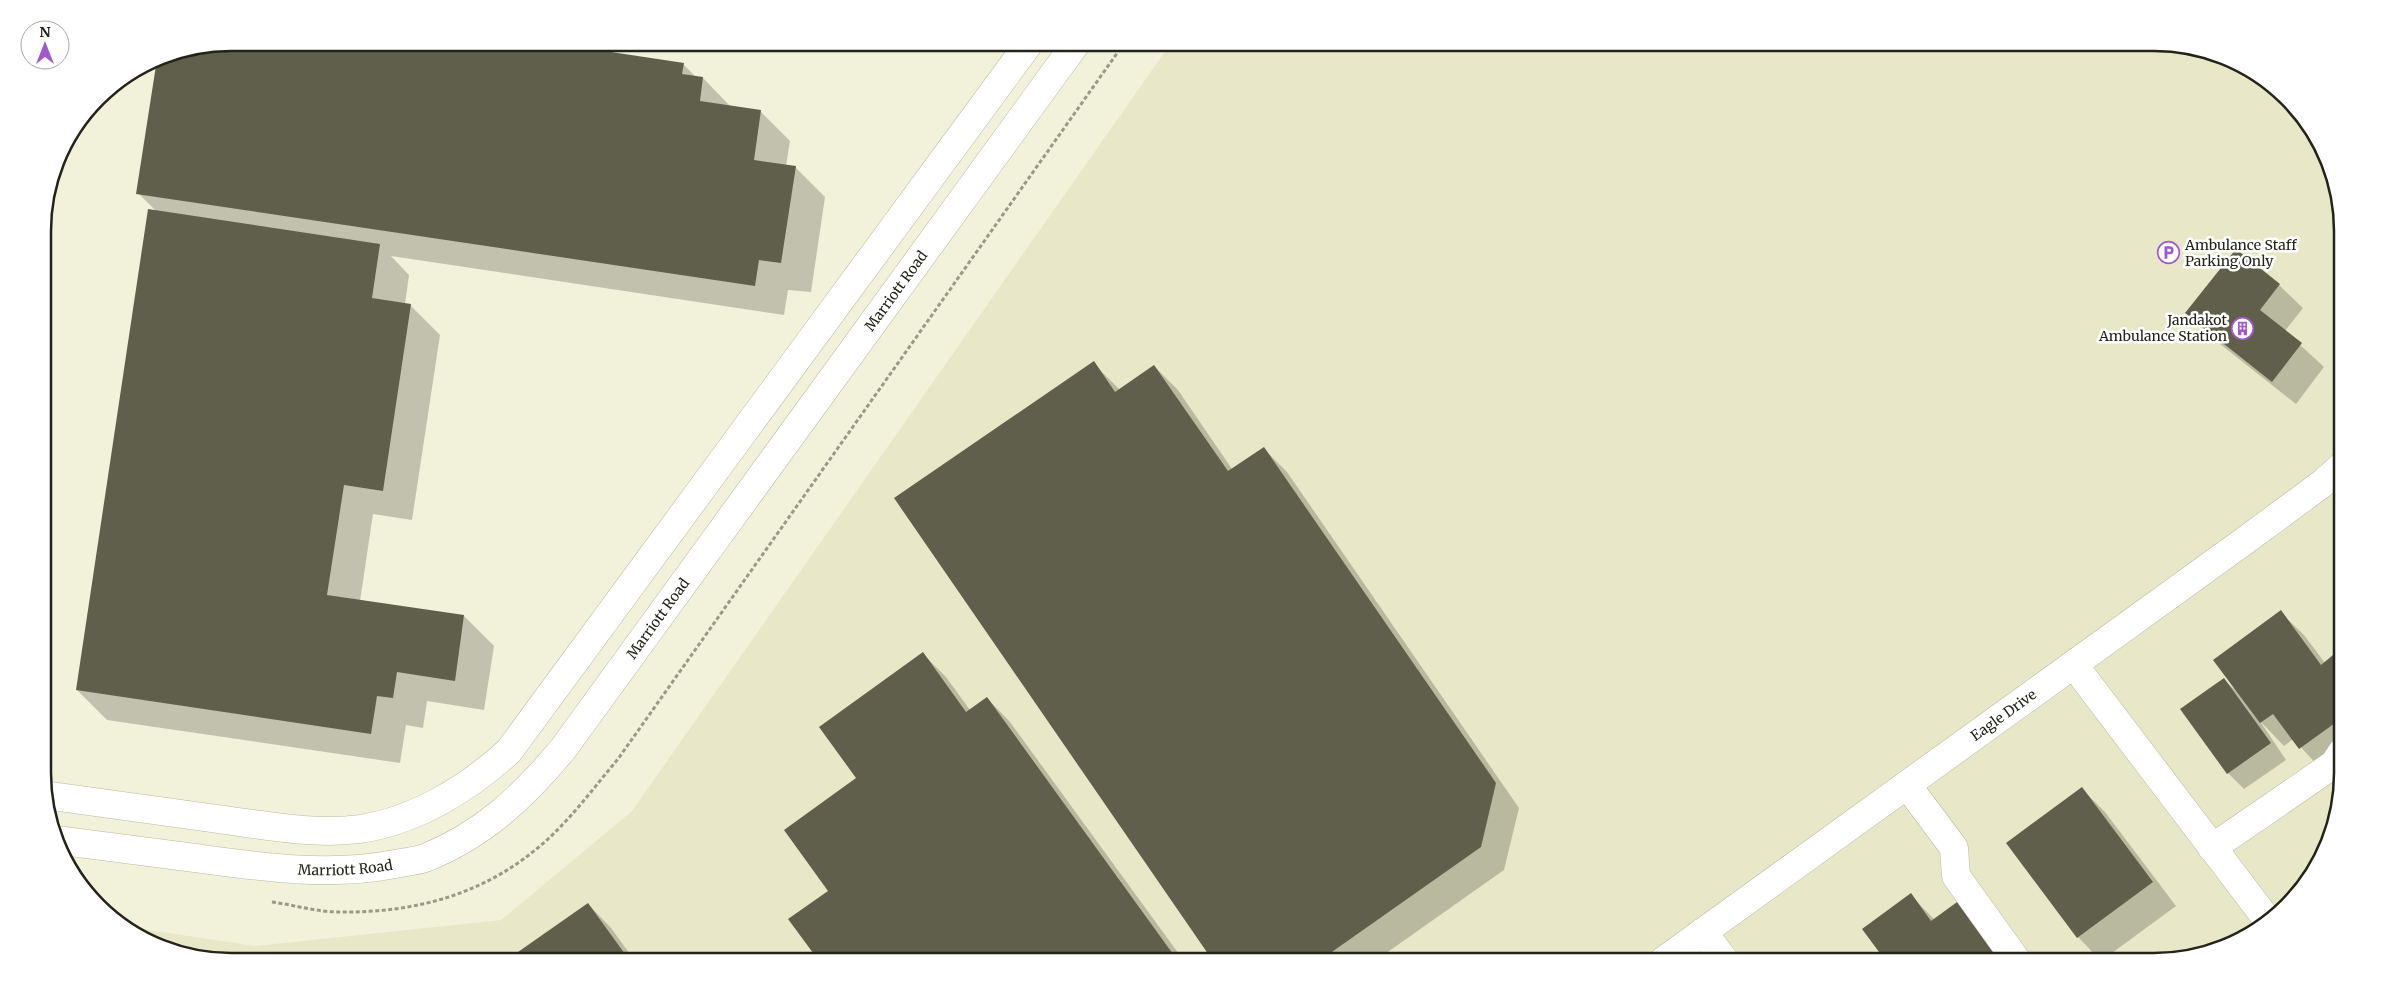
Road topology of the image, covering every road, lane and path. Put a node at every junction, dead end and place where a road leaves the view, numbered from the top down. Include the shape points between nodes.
1 (1023, 51) edge
2 (1070, 51) edge
3 (2334, 473) edge
4 (2074, 664) junction
5 (2334, 764) edge
6 (1907, 785) junction
7 (53, 796) edge
8 (65, 841) edge
9 (2212, 848) junction
10 (2263, 915) edge
11 (1703, 932) junction
12 (1674, 953) edge
13 (1719, 953) edge
14 (2011, 953) edge

1 - 7 street via 509,751 485,773 439,801 391,823 328,832
2 - 8 street, Marriott Road via 563,749 512,806 469,836 424,858 333,871 246,865
3 - 4 street, Eagle Drive
4 - 6 street, Eagle Drive
4 - 9 street
5 - 9 street
6 - 11 street, Eagle Drive
6 - 14 street via 1954,848 1956,876
9 - 10 street
11 - 12 street, Eagle Drive
11 - 13 street

